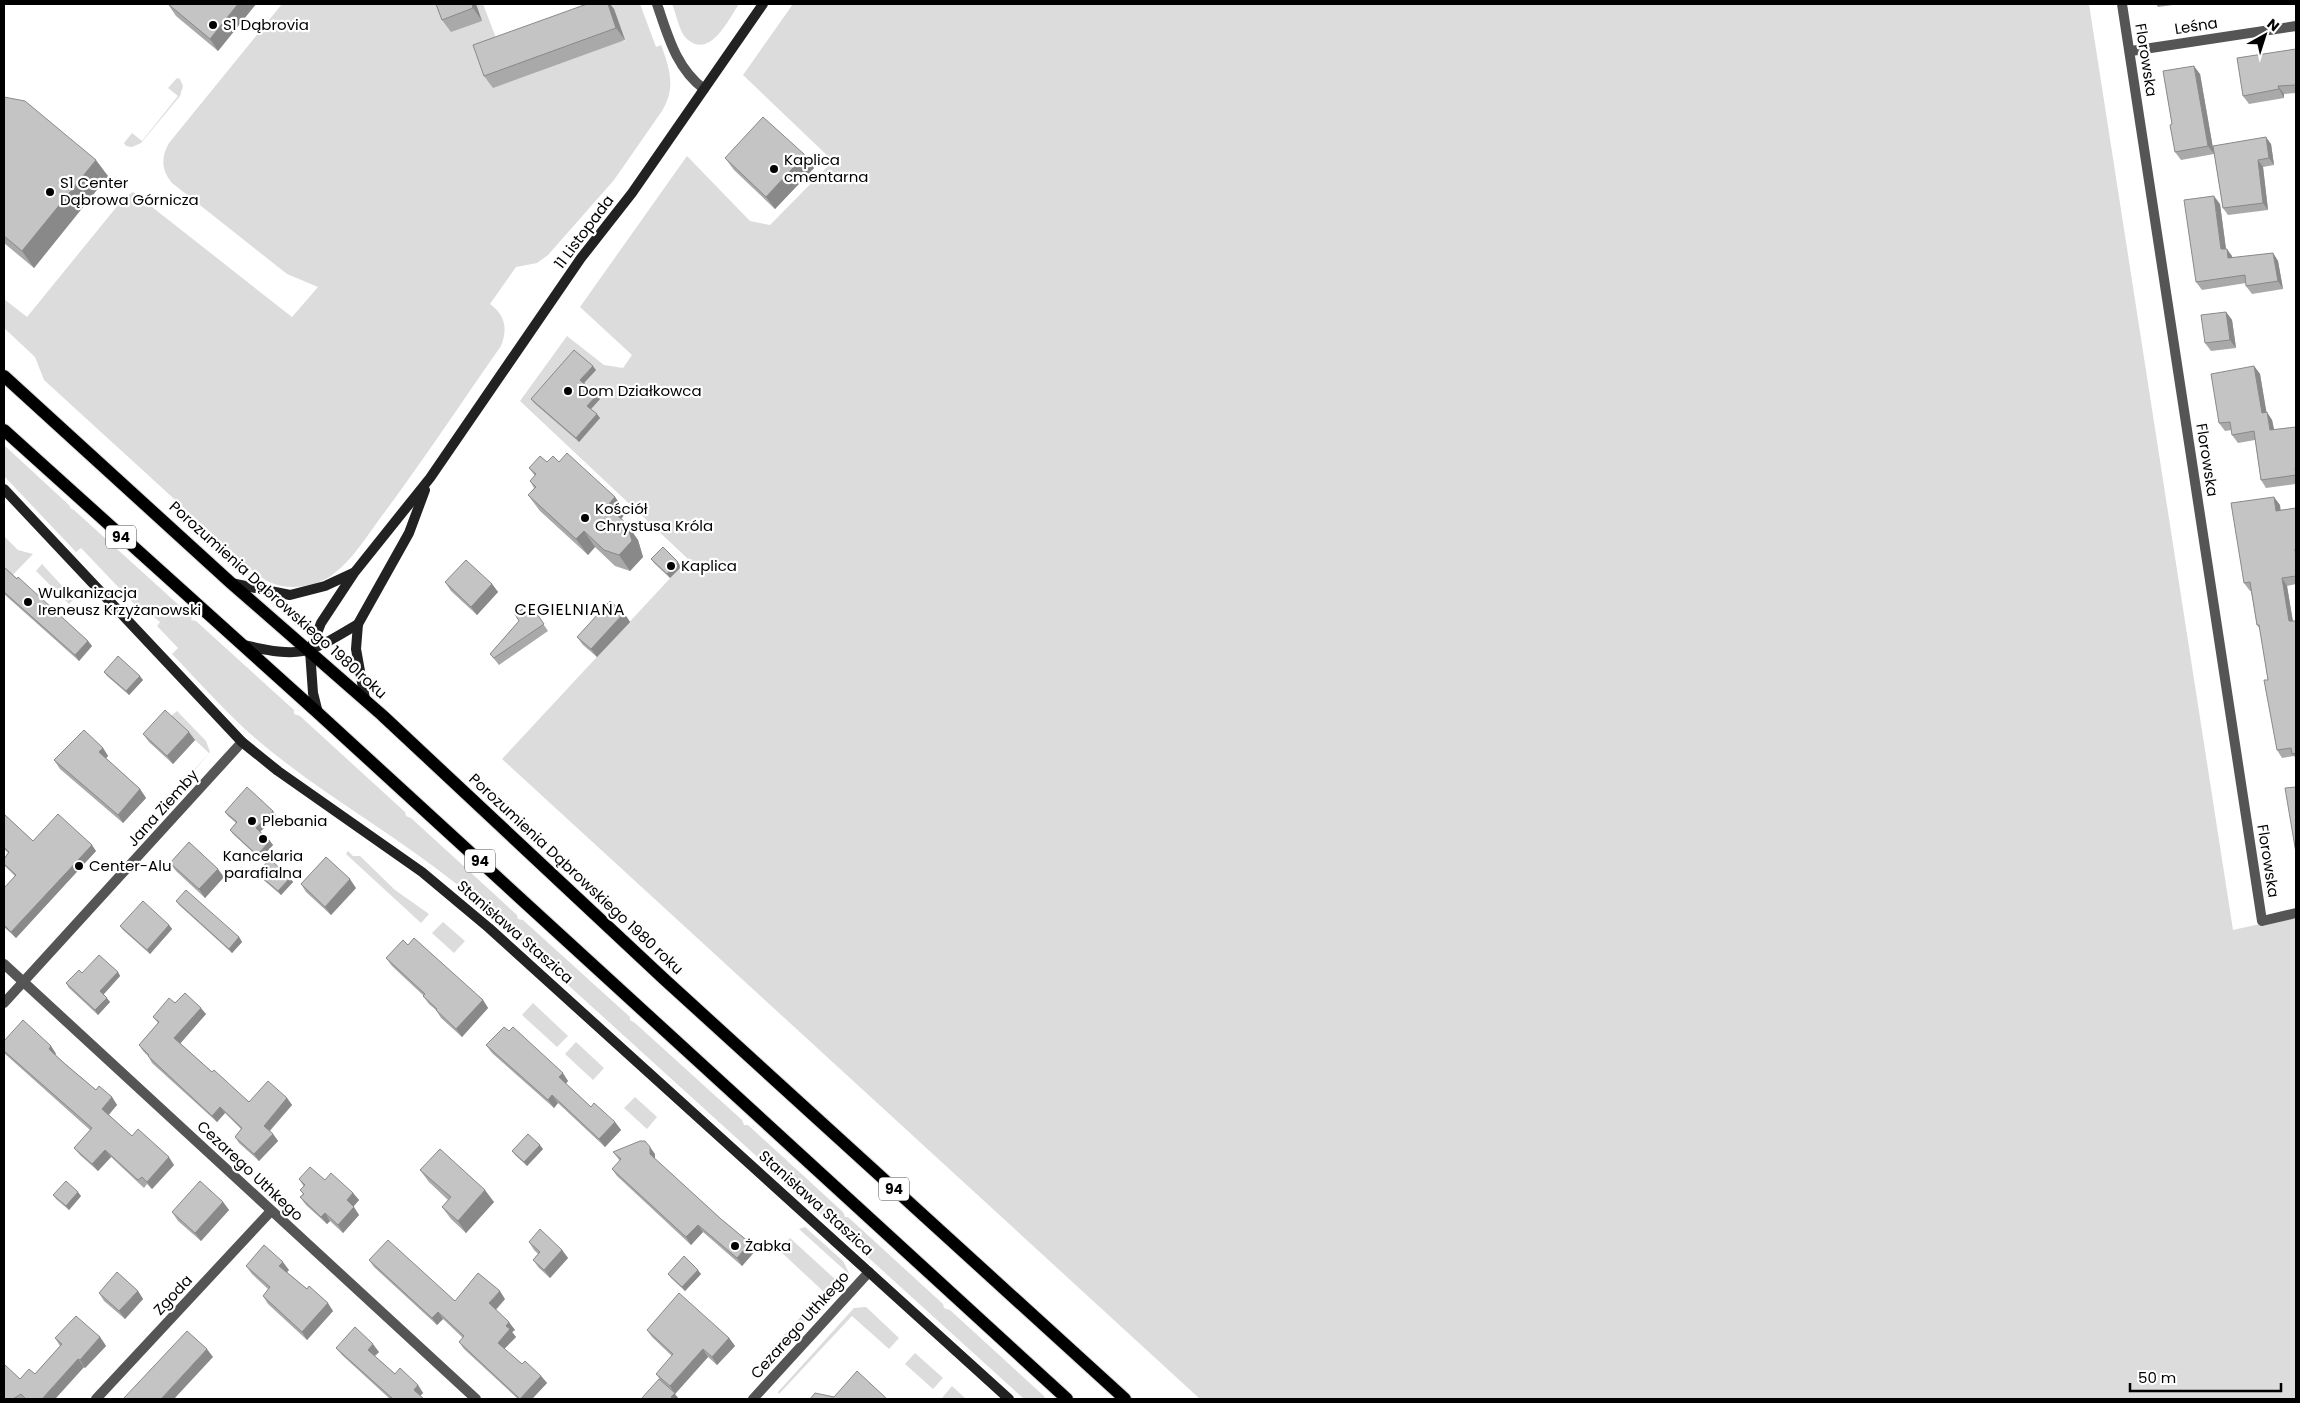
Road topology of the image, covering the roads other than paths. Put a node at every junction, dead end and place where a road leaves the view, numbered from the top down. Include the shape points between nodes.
1 (656, 4) edge
2 (763, 4) edge
3 (2122, 4) edge
4 (2296, 26) edge
5 (2131, 51) junction
6 (704, 89) junction
7 (4, 376) edge
8 (4, 430) edge
9 (430, 478) junction
10 (4, 489) edge
11 (354, 573) junction
12 (232, 582) junction
13 (358, 624) junction
14 (239, 644) junction
15 (310, 651) junction
16 (364, 699) junction
17 (318, 713) junction
18 (242, 742) junction
19 (2296, 913) edge
20 (4, 964) edge
21 (23, 982) junction
22 (4, 1004) edge
23 (271, 1211) junction
24 (869, 1272) junction
25 (96, 1399) edge
26 (476, 1399) edge
27 (753, 1399) edge
28 (1009, 1399) edge
29 (1067, 1399) edge
30 (1125, 1399) edge

1 - 6 street via 679,62 690,78
2 - 6 street, 11 Listopada
3 - 5 street, Florowska
4 - 5 street, Leśna
5 - 19 street, Florowska via 2262,921
6 - 9 street, 11 Listopada via 632,193 581,258
7 - 12 main road, Porozumienia Dąbrowskiego 1980 roku / 94
8 - 14 main road, 94
9 - 11 street, 11 Listopada
9 - 13 street, 11 Listopada via 409,532
10 - 18 street, Stanisława Staszica
11 - 12 street via 325,586 290,595
11 - 15 street, 11 Listopada via 321,623
12 - 15 main road, Porozumienia Dąbrowskiego 1980 roku / 94
13 - 15 street
13 - 16 street via 356,649
14 - 15 street via 279,653
14 - 17 main road, 94
15 - 16 main road, Porozumienia Dąbrowskiego 1980 roku / 94
15 - 17 street
16 - 30 main road, Porozumienia Dąbrowskiego 1980 roku / 94 via 664,979
17 - 29 main road, 94
18 - 21 street, Jana Ziemby
18 - 24 street, Stanisława Staszica via 422,872 470,911
20 - 21 street, Cezarego Uthkego
21 - 22 street, Jana Ziemby
21 - 23 street, Cezarego Uthkego
23 - 25 street, Zgoda
23 - 26 street, Cezarego Uthkego
24 - 27 street, Cezarego Uthkego
24 - 28 street, Stanisława Staszica

